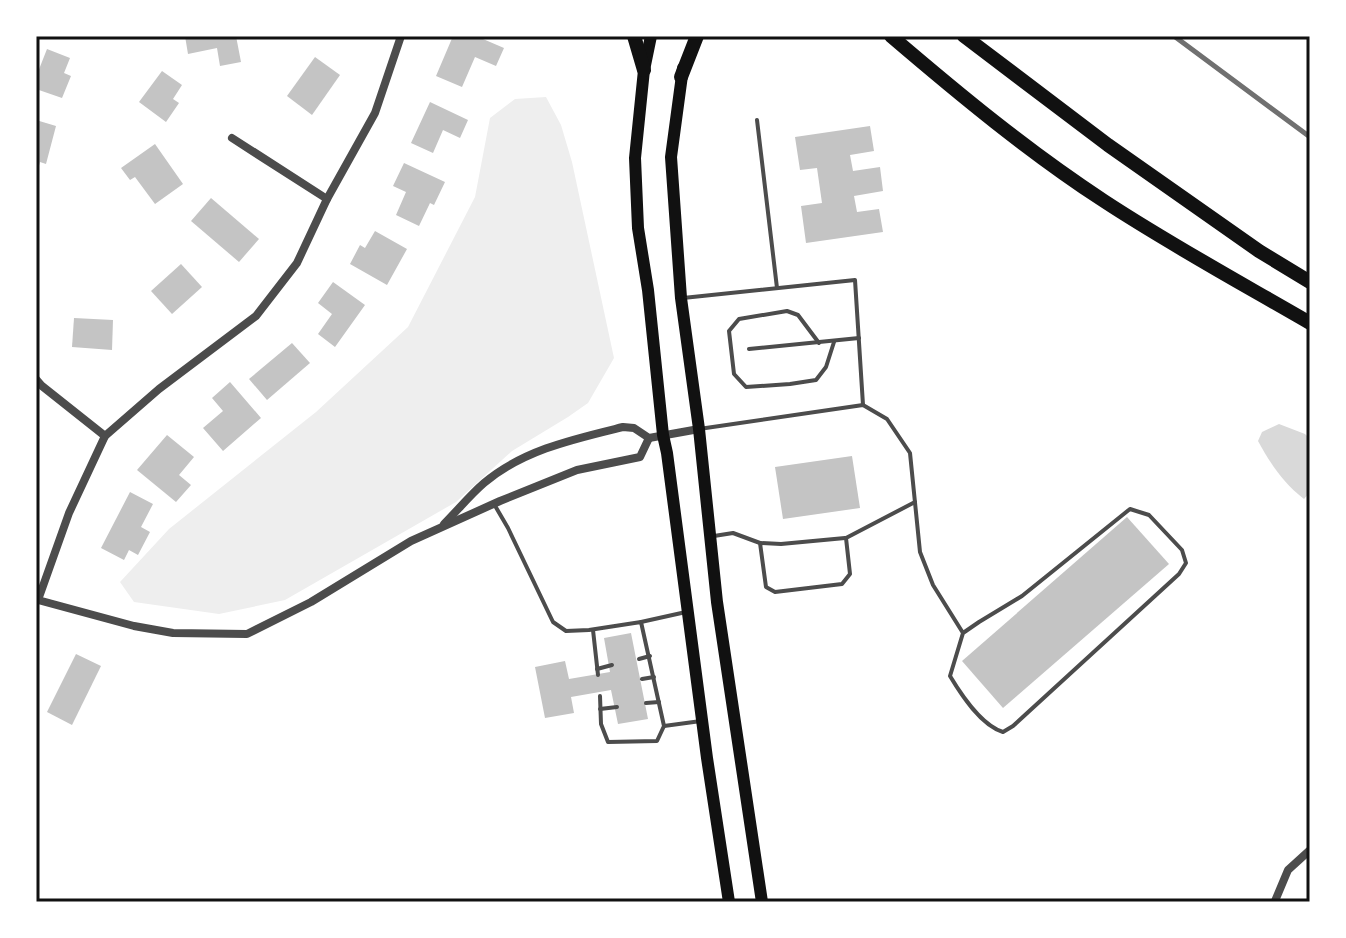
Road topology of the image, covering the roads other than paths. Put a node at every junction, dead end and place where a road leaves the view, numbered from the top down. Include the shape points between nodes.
1 (401, 36) edge
2 (634, 36) edge
3 (651, 36) edge
4 (690, 36) edge
5 (697, 36) edge
6 (891, 36) edge
7 (964, 36) edge
8 (644, 70) junction
9 (681, 77) junction
10 (757, 120) dead end
11 (232, 138) dead end
12 (327, 199) junction
13 (1310, 282) edge
14 (777, 288) junction
15 (681, 298) junction
16 (1310, 323) edge
17 (859, 338) junction
18 (834, 342) junction
19 (819, 343) junction
20 (749, 349) dead end
21 (36, 379) edge
22 (863, 405) junction
23 (699, 429) junction
24 (663, 435) junction
25 (105, 436) junction
26 (649, 438) junction
27 (915, 502) junction
28 (494, 504) junction
29 (441, 528) junction
30 (710, 537) junction
31 (846, 538) junction
32 (760, 543) junction
33 (37, 602) edge
34 (688, 612) junction
35 (641, 622) junction
36 (593, 629) junction
37 (963, 633) junction
38 (650, 656) junction
39 (639, 659) dead end
40 (612, 665) dead end
41 (654, 677) junction
42 (642, 679) dead end
43 (600, 696) dead end
44 (659, 702) junction
45 (646, 703) dead end
46 (617, 707) dead end
47 (600, 709) junction
48 (702, 721) junction
49 (664, 726) junction
50 (1310, 850) edge
51 (1275, 901) edge
52 (729, 902) edge
53 (762, 902) edge

1 - 12 street via 375,113
2 - 8 main road
3 - 8 main road
4 - 9 main road
5 - 9 main road
6 - 16 main road via 1020,142 1102,200
7 - 13 main road via 1108,145
8 - 24 main road via 635,158 638,228
9 - 15 main road via 671,157
10 - 14 lane
11 - 12 street
12 - 25 street via 297,263 256,316
14 - 15 lane
14 - 17 lane via 855,280
15 - 23 main road
17 - 18 lane
17 - 22 lane
18 - 19 lane
18 - 19 lane via 816,380 746,387 734,374 729,331 739,319 787,311 798,315
19 - 20 lane
21 - 25 street
22 - 23 lane
22 - 27 lane via 887,419 910,453
23 - 24 street
23 - 30 main road
24 - 26 street
24 - 34 main road
25 - 33 street via 69,513
26 - 28 street via 640,457 577,470
26 - 29 street via 623,427 559,443 519,460 484,483
27 - 31 lane
27 - 37 lane via 920,552
28 - 29 street
28 - 36 lane via 553,622 566,631
29 - 33 street via 247,634 173,633
30 - 32 lane via 733,533
30 - 53 main road
31 - 32 lane
31 - 32 lane via 850,574 842,584 775,592 766,587
34 - 35 lane
34 - 48 main road
35 - 36 lane
35 - 38 lane
36 - 40 lane via 597,672
37 - 37 lane via 1022,596 1130,509 1149,515 1182,550 1186,563 1179,574 1003,732 993,729 950,676
38 - 39 lane
38 - 41 lane
41 - 42 lane
41 - 44 lane
43 - 47 lane
44 - 45 lane
44 - 49 lane
46 - 47 lane
47 - 49 lane via 608,742 657,741
48 - 49 lane
48 - 52 main road
50 - 51 street via 1288,870

